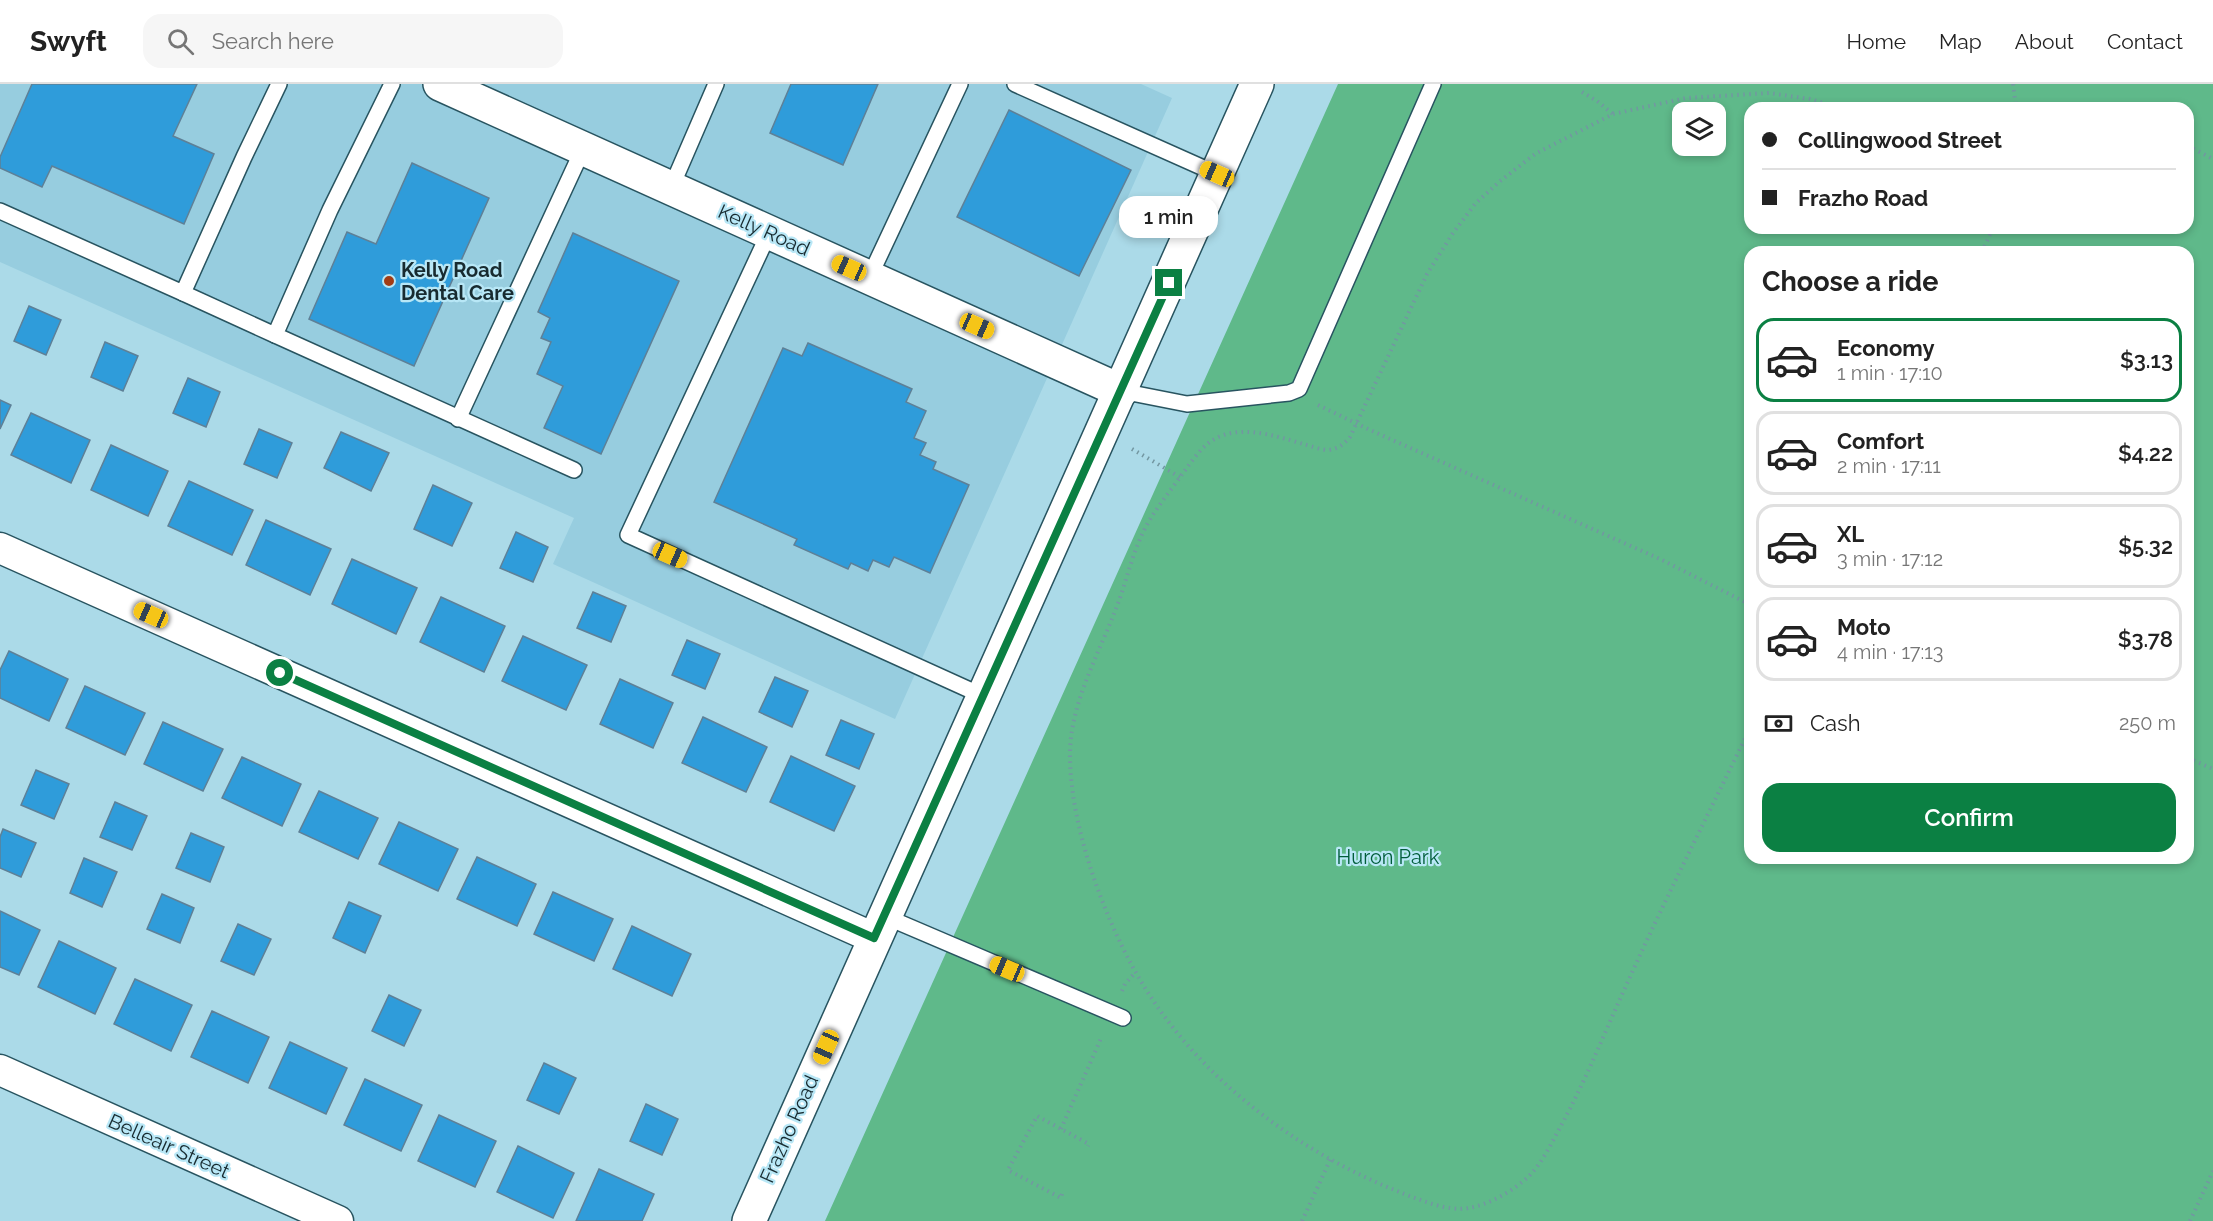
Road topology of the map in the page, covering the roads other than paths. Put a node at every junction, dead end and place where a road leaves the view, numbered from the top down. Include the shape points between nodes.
1 (279, 84) edge
2 (392, 84) edge
3 (440, 84) edge
4 (716, 84) edge
5 (960, 84) edge
6 (1015, 84) edge
7 (1257, 84) edge
8 (1433, 84) edge
9 (583, 149) junction
10 (1217, 174) junction
11 (671, 188) junction
12 (0, 211) edge
13 (769, 233) junction
14 (869, 278) junction
15 (183, 293) junction
16 (275, 335) junction
17 (1121, 391) junction
18 (458, 419) junction
19 (574, 470) dead end
20 (0, 548) edge
21 (983, 696) junction
22 (879, 927) junction
23 (1118, 1016) road end
24 (0, 1070) edge
25 (338, 1221) edge
26 (748, 1221) edge

1 - 15 lane
2 - 16 lane
3 - 9 street, Kelly Road
4 - 11 lane
5 - 14 lane
6 - 10 lane
7 - 10 street, Frazho Road
8 - 17 lane via 1299,389 1187,404
9 - 11 street, Kelly Road
9 - 18 lane
10 - 17 street, Frazho Road
11 - 13 street, Kelly Road
12 - 15 lane
13 - 14 street, Kelly Road
13 - 21 lane via 628,536
14 - 17 street, Kelly Road
15 - 16 lane
16 - 18 lane
17 - 21 street, Frazho Road
18 - 19 lane
20 - 22 street
21 - 22 street, Frazho Road
22 - 23 lane
22 - 26 street, Frazho Road
24 - 25 street, Belleair Street

